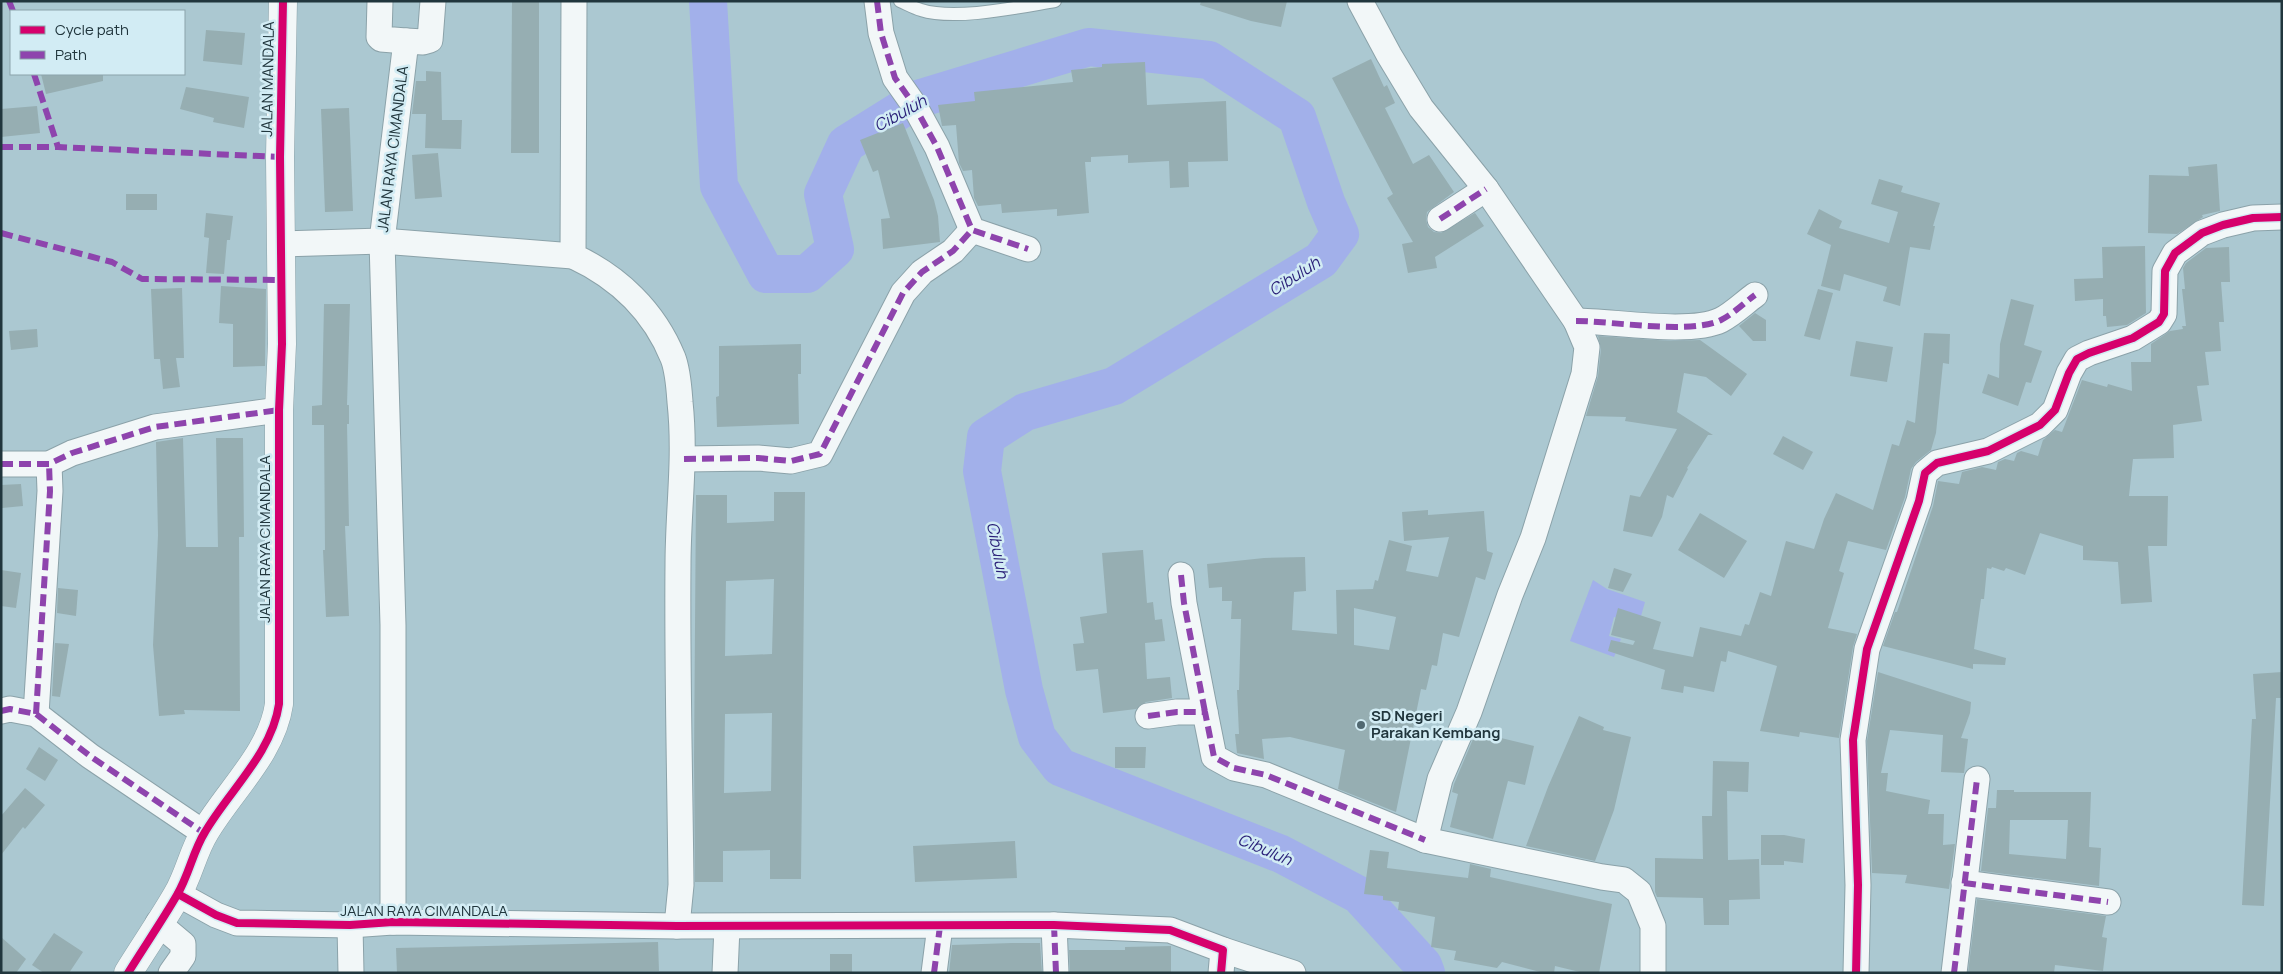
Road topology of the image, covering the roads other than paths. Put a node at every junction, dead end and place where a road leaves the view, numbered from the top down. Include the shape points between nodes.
1 (283, 1) edge
2 (380, 1) edge
3 (434, 1) edge
4 (574, 1) edge
5 (877, 1) edge
6 (900, 1) edge
7 (1055, 1) edge
8 (1360, 1) edge
9 (406, 41) junction
10 (280, 157) joint
11 (1486, 189) junction
12 (2282, 217) edge
13 (1440, 219) dead end
14 (972, 230) junction
15 (382, 242) junction
16 (281, 244) junction
17 (1028, 249) dead end
18 (572, 256) junction
19 (1755, 294) dead end
20 (1576, 321) junction
21 (279, 410) junction
22 (684, 458) junction
23 (1, 464) edge
24 (49, 464) junction
25 (1181, 575) dead end
26 (1, 711) edge
27 (1205, 712) junction
28 (36, 714) junction
29 (1148, 716) dead end
30 (1977, 779) dead end
31 (204, 833) junction
32 (1425, 840) junction
33 (1964, 883) junction
34 (178, 894) junction
35 (2108, 902) dead end
36 (393, 922) junction
37 (158, 923) junction
38 (350, 925) junction
39 (1054, 925) junction
40 (677, 926) junction
41 (727, 926) junction
42 (940, 926) junction
43 (1222, 961) edge
44 (128, 973) edge
45 (171, 973) edge
46 (351, 973) edge
47 (725, 973) edge
48 (934, 973) edge
49 (1056, 973) edge
50 (1293, 973) edge
51 (1653, 973) edge
52 (1856, 973) edge
53 (1954, 973) edge

1 - 10 street, JALAN MANDALA
2 - 9 street via 379,37
3 - 9 street via 430,40
4 - 18 street
5 - 14 street via 881,33 895,78 937,148
6 - 7 lane via 922,11 949,14
8 - 11 street via 1388,56 1421,108
9 - 15 street, JALAN RAYA CIMANDALA
10 - 16 street, JALAN RAYA CIMANDALA
11 - 13 street
11 - 20 street
12 - 52 street via 2253,218 2223,224 2202,233 2175,253 2165,271 2164,314 2159,322 2133,338 2076,359 2055,410 2040,425 1988,451 1937,463 1925,473 1919,501 1867,650 1853,740 1858,885
14 - 17 street
14 - 22 street via 953,251 922,272 903,293 820,454 791,461
15 - 16 street
15 - 18 street
15 - 36 street, JALAN RAYA CIMANDALA via 393,625
16 - 21 street, JALAN RAYA CIMANDALA
18 - 22 street via 591,264 620,284 660,329 674,360
19 - 20 street via 1720,320 1689,328
20 - 32 street via 1587,347 1584,374 1532,538 1469,712 1440,779
21 - 24 street via 155,428 72,453
21 - 31 street, JALAN RAYA CIMANDALA via 277,720
22 - 40 street via 678,563 681,886
23 - 24 street
24 - 28 street via 50,500
25 - 27 street
26 - 28 street
27 - 29 street
27 - 32 street via 1214,757 1234,768 1266,775
28 - 31 street via 90,756
30 - 33 street
31 - 34 street, JALAN RAYA CIMANDALA
32 - 51 street via 1624,880 1639,892 1653,926
33 - 35 street
33 - 53 street
34 - 37 street, JALAN RAYA CIMANDALA
34 - 38 street, JALAN RAYA CIMANDALA via 216,915 237,922
36 - 38 street, JALAN RAYA CIMANDALA
36 - 40 street, JALAN RAYA CIMANDALA
37 - 44 street, JALAN RAYA CIMANDALA
37 - 45 street via 182,944 182,956
38 - 46 street
39 - 42 street, JALAN RAYA CIMANDALA
39 - 43 street, JALAN RAYA CIMANDALA via 1170,930
39 - 49 street
40 - 41 street, JALAN RAYA CIMANDALA
41 - 42 street, JALAN RAYA CIMANDALA
41 - 47 street
42 - 48 street
43 - 50 street, JALAN RAYA CIMANDALA

